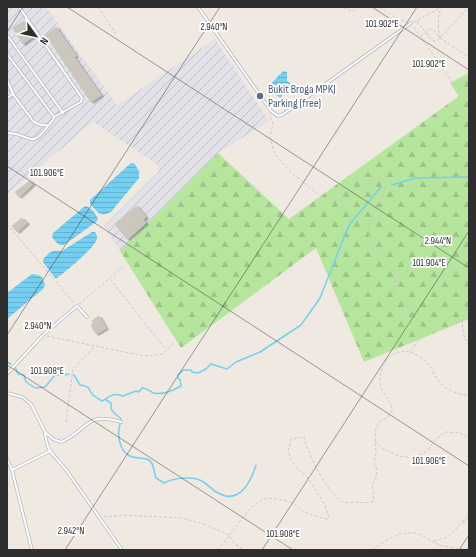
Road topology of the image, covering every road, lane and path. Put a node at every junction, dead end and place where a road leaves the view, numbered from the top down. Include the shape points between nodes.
1 (19, 7) edge
2 (98, 7) edge
3 (198, 7) edge
4 (344, 7) edge
5 (359, 7) edge
6 (380, 7) edge
7 (441, 7) edge
8 (469, 7) edge
9 (417, 20) junction
10 (410, 24) junction
11 (426, 32) junction
12 (116, 34) dead end
13 (7, 35) edge
14 (421, 36) junction
15 (440, 38) junction
16 (7, 54) edge
17 (469, 57) edge
18 (7, 80) edge
19 (469, 80) edge
20 (13, 94) junction
21 (7, 98) edge
22 (63, 113) junction
23 (269, 114) dead end
24 (54, 117) junction
25 (49, 124) junction
26 (7, 133) edge
27 (7, 224) edge
28 (123, 267) dead end
29 (397, 275) junction
30 (109, 279) junction
31 (77, 306) junction
32 (87, 317) dead end
33 (43, 335) junction
34 (174, 342) dead end
35 (469, 345) edge
36 (96, 346) junction
37 (167, 350) junction
38 (410, 352) junction
39 (7, 374) edge
40 (7, 393) edge
41 (469, 394) edge
42 (66, 422) dead end
43 (121, 422) dead end
44 (45, 432) junction
45 (469, 438) edge
46 (375, 440) junction
47 (50, 451) junction
48 (7, 459) edge
49 (12, 470) junction
50 (469, 512) edge
51 (100, 517) junction
52 (469, 518) edge
53 (462, 523) junction
54 (229, 535) junction
55 (433, 541) junction
56 (469, 549) edge
57 (32, 550) edge
58 (122, 550) edge
59 (217, 550) edge
60 (244, 550) edge
61 (373, 550) edge

1 - 22 lane via 82,98 81,102
2 - 12 path
3 - 10 lane via 271,111 278,116
4 - 5 path via 353,11
6 - 10 path via 390,16
7 - 9 path
7 - 15 path via 438,16
8 - 15 path
9 - 10 path
9 - 11 path
10 - 14 path
11 - 14 path
11 - 15 path via 434,30
11 - 15 path via 434,41
13 - 22 lane
14 - 19 path via 452,82 457,84
15 - 17 path
16 - 24 lane
18 - 20 lane
20 - 21 lane
20 - 25 lane via 33,121 38,124
22 - 24 lane
23 - 29 path via 273,124 270,138 275,155 320,196 334,201 374,178 382,179 386,185 368,233 372,248 380,261
24 - 25 lane
25 - 26 lane via 35,139 30,140 14,133
27 - 31 path
28 - 30 path
29 - 35 path via 432,259 447,264 464,284 462,328
29 - 38 path via 394,297 411,309 413,316 420,320 423,328
30 - 31 path
30 - 37 path
31 - 32 lane
31 - 33 lane
33 - 36 path
33 - 39 lane
34 - 37 path
36 - 37 path via 144,356 163,354
36 - 42 path via 73,369
38 - 41 path via 421,357 432,367 442,386 456,393
38 - 46 path via 400,351 388,357 383,368 379,381 383,392 392,403 392,411 388,417 380,421 376,428
40 - 44 lane via 22,397 31,404
43 - 44 lane via 112,419 92,420 61,442
44 - 47 lane
45 - 46 path via 461,433 446,432 436,439 427,451 414,458 383,450
46 - 54 path via 374,463 377,470 372,486 373,501 370,503 346,503 340,500 329,490 306,446 304,437 291,439 288,451 291,460 308,478 326,505 329,518 306,514 291,502 266,498 259,501
47 - 49 lane
47 - 51 lane
48 - 49 lane
49 - 57 lane
50 - 53 path
51 - 54 path via 124,515 182,518
51 - 58 lane
52 - 53 path
53 - 55 path via 448,537
54 - 59 path
54 - 60 path via 234,543
55 - 56 path via 443,546
55 - 61 path via 419,534 395,535

